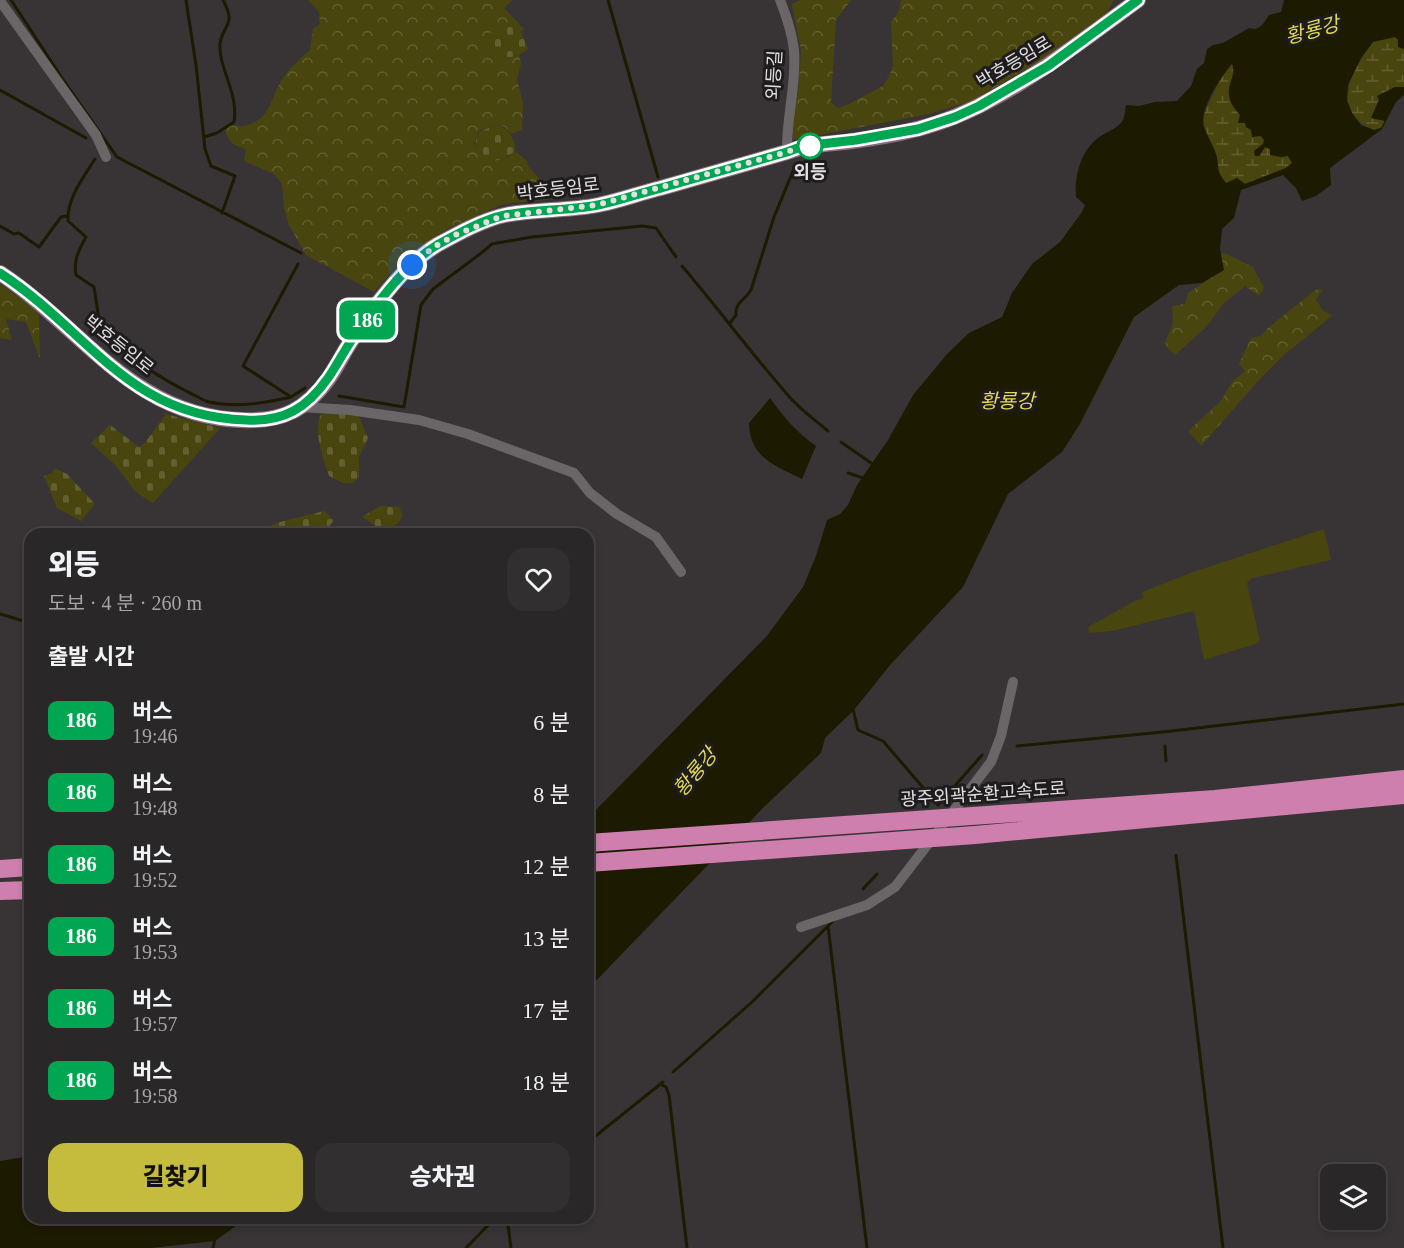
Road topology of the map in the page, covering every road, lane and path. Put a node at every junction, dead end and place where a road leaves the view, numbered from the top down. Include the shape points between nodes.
1 (780, 0) edge
2 (1138, 0) edge
3 (0, 1) edge
4 (787, 152) junction
5 (106, 157) dead end
6 (0, 273) edge
7 (301, 407) junction
8 (681, 572) dead end
9 (1013, 682) dead end
10 (1404, 779) edge
11 (1379, 789) junction
12 (1404, 795) edge
13 (1214, 807) junction
14 (594, 843) edge
15 (0, 863) edge
16 (594, 863) edge
17 (24, 865) edge
18 (24, 867) edge
19 (0, 869) edge
20 (24, 890) edge
21 (0, 891) edge
22 (801, 927) dead end

1 - 4 street, 외등길 via 794,49
2 - 4 street, 박호등임로 via 1048,66 955,117 918,129 803,146
3 - 5 street via 96,135
4 - 7 street, 박호등임로 via 597,205 502,216 455,235 422,255 401,275 313,399
6 - 7 street, 박호등임로 via 112,368 167,403 193,414 258,421
7 - 8 street via 419,420 574,473 590,493 617,514 657,537
9 - 22 street via 991,762 895,888 867,905
10 - 11 highway
11 - 12 highway
11 - 13 highway, 광주외곽순환고속도로
11 - 13 highway, 광주외곽순환고속도로 via 1326,802
13 - 14 highway, 광주외곽순환고속도로 via 989,815
13 - 16 highway, 광주외곽순환고속도로 via 975,835
15 - 17 highway
18 - 19 highway
20 - 21 highway

